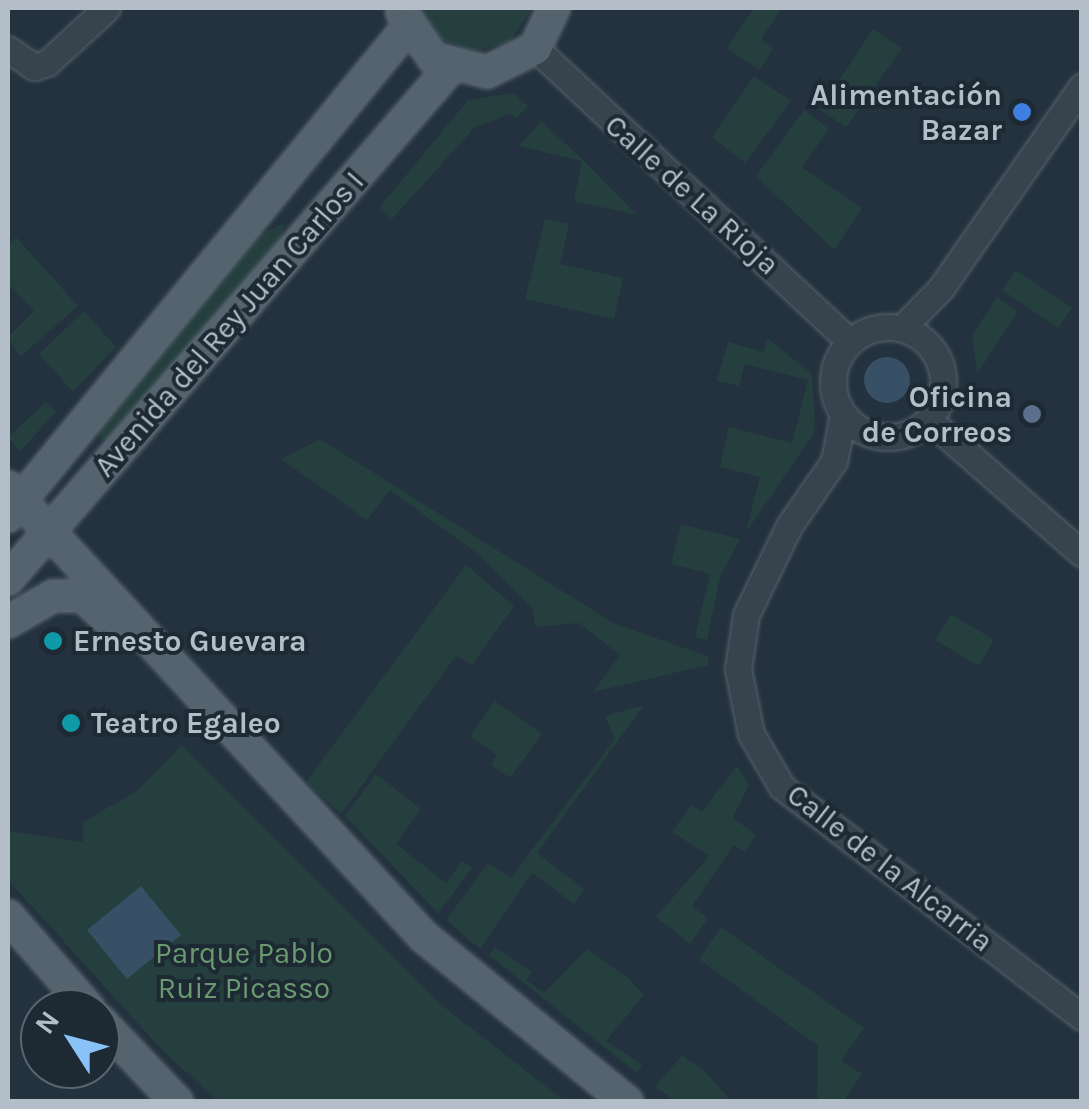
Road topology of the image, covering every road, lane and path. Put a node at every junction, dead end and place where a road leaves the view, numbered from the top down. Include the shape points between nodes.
1 (106, 8) edge
2 (554, 8) edge
3 (404, 18) edge
4 (535, 48) junction
5 (8, 49) edge
6 (450, 68) junction
7 (1082, 86) edge
8 (902, 328) junction
9 (850, 342) junction
10 (843, 414) junction
11 (929, 420) junction
12 (12, 501) edge
13 (50, 530) junction
14 (1082, 554) edge
15 (8, 577) edge
16 (8, 622) edge
17 (239, 742) junction
18 (8, 916) edge
19 (72, 989) edge
20 (1082, 1017) edge
21 (120, 1042) edge
22 (177, 1102) edge
23 (627, 1102) edge

1 - 5 street via 47,63 18,61
2 - 4 main road
3 - 6 main road
3 - 12 main road, Avenida del Rey Juan Carlos I
4 - 6 main road via 504,68
4 - 9 street, Calle de La Rioja
6 - 13 main road, Avenida del Rey Juan Carlos I
7 - 8 street via 941,288
8 - 9 street via 869,330
8 - 11 street via 927,342 942,366 942,395
9 - 10 street via 832,385
10 - 11 street via 875,436 894,438
10 - 20 street, Calle de la Alcarria via 834,461 789,526 746,614 738,669 751,734 782,787
11 - 14 street
12 - 13 main road
12 - 15 main road, Avenida del Rey Juan Carlos I
13 - 15 main road, Avenida del Rey Juan Carlos I
13 - 17 main road
16 - 17 main road via 53,596 82,596
17 - 23 main road via 424,936
18 - 19 main road
21 - 22 main road

